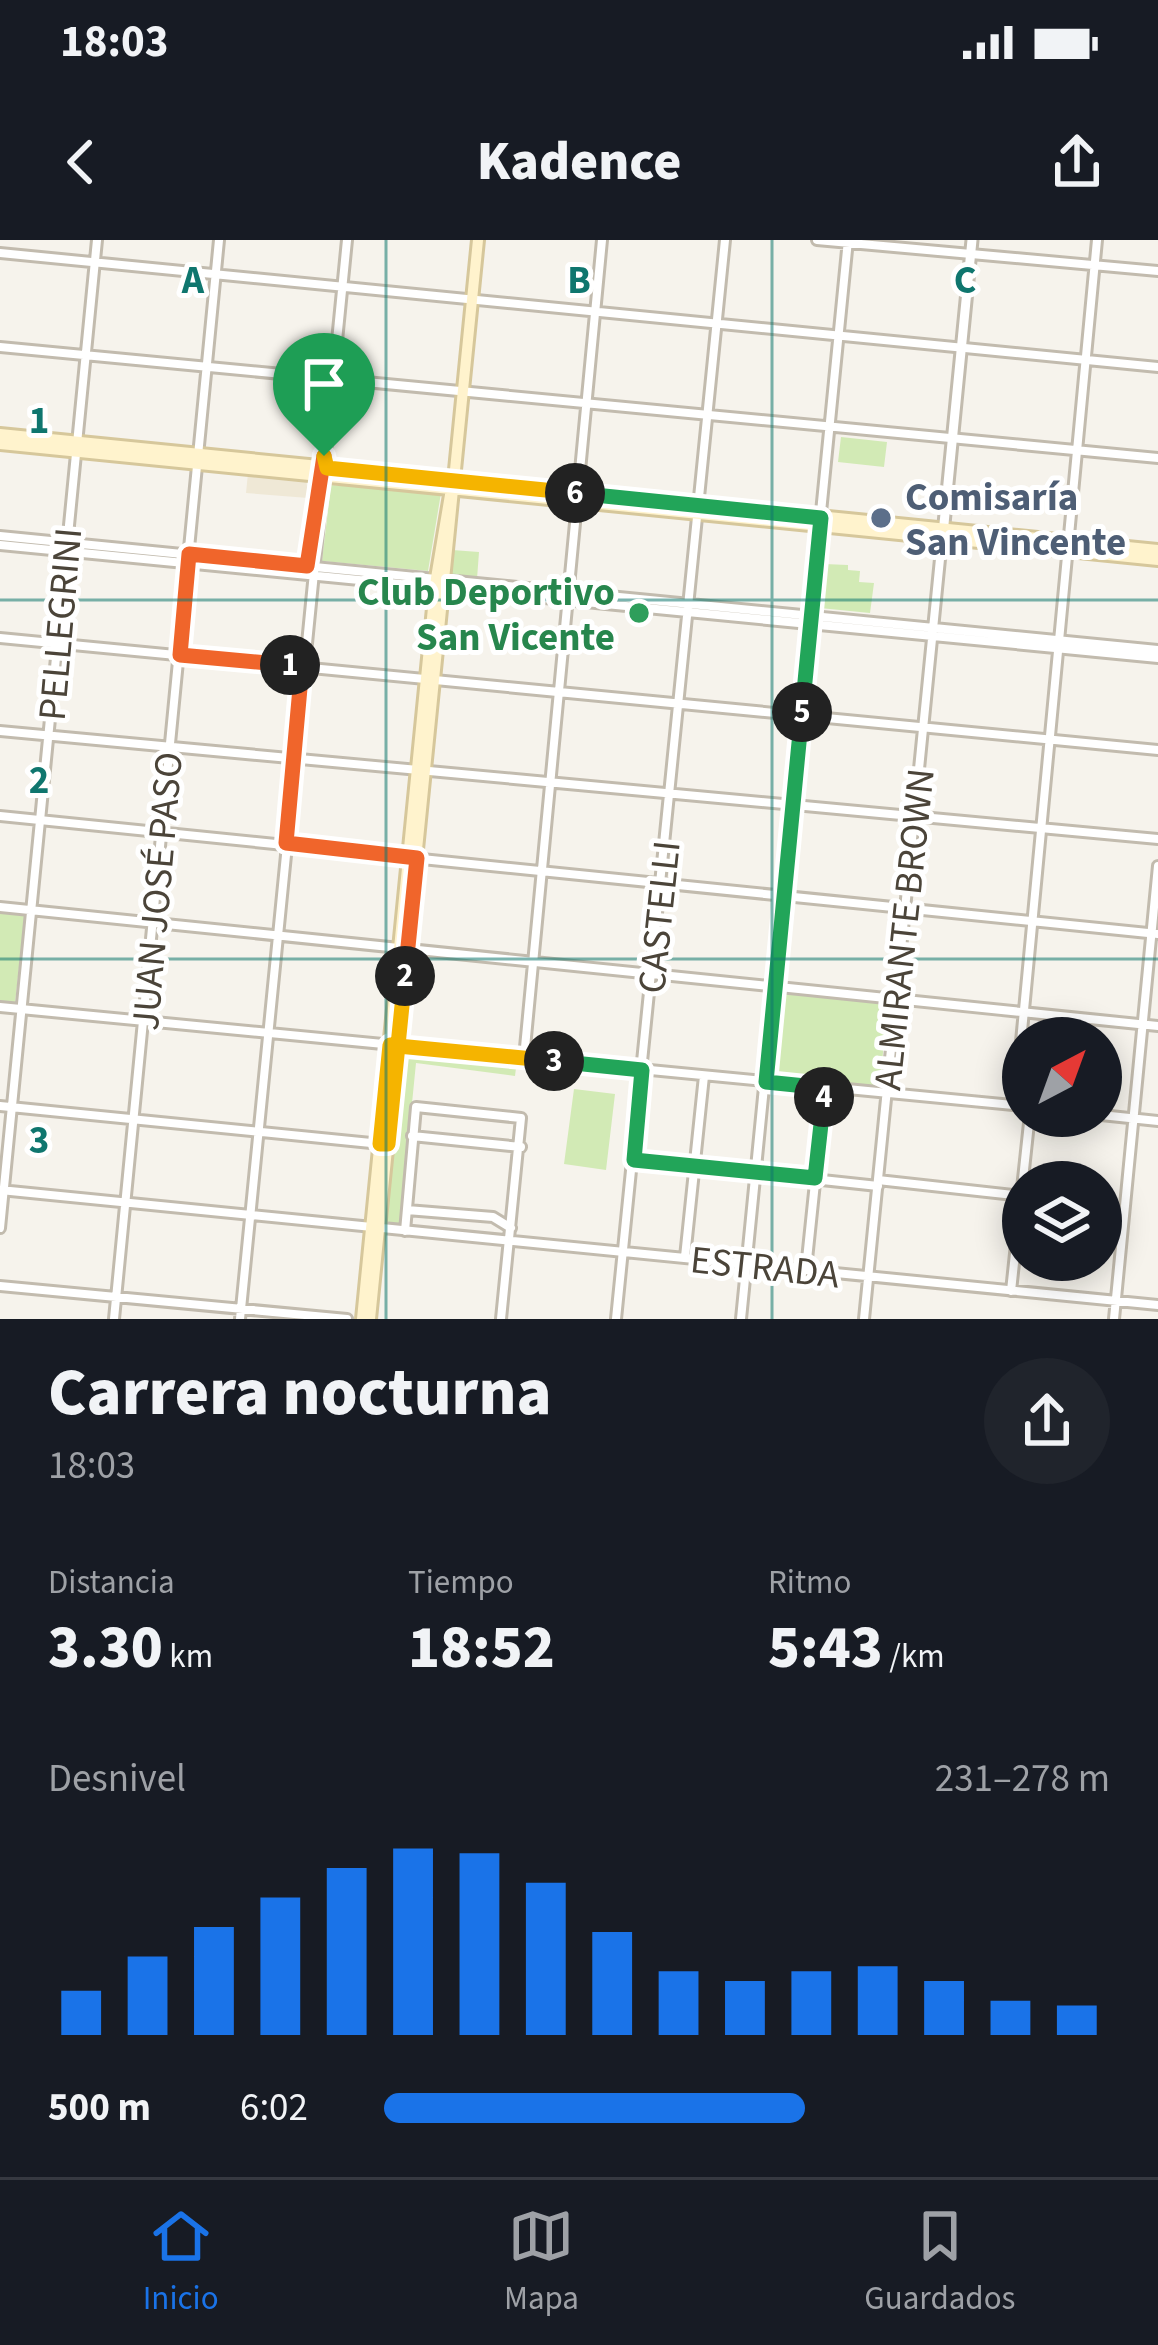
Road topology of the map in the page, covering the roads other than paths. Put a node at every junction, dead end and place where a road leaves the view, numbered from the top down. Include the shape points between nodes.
1 (98, 240) edge
2 (220, 240) edge
3 (347, 240) edge
4 (478, 240) edge
5 (602, 240) edge
6 (725, 240) edge
7 (817, 240) edge
8 (972, 240) edge
9 (1096, 240) edge
10 (848, 242) edge
11 (0, 253) edge
12 (971, 253) junction
13 (95, 263) junction
14 (1094, 265) junction
15 (1158, 271) edge
16 (216, 275) junction
17 (343, 288) junction
18 (471, 301) junction
19 (596, 314) junction
20 (716, 325) junction
21 (838, 336) junction
22 (0, 347) edge
23 (964, 347) junction
24 (86, 355) junction
25 (1084, 359) junction
26 (207, 366) junction
27 (1158, 367) edge
28 (332, 380) junction
29 (461, 392) junction
30 (587, 405) junction
31 (707, 416) junction
32 (830, 427) junction
33 (0, 434) edge
34 (953, 440) junction
35 (0, 444) edge
36 (75, 446) junction
37 (1076, 449) junction
38 (1158, 458) edge
39 (198, 460) junction
40 (323, 469) junction
41 (452, 485) junction
42 (579, 498) junction
43 (699, 511) junction
44 (820, 522) junction
45 (943, 534) junction
46 (0, 540) edge
47 (64, 546) junction
48 (1067, 547) junction
49 (1158, 550) edge
50 (189, 558) junction
51 (1158, 560) edge
52 (312, 569) junction
53 (441, 583) junction
54 (568, 595) junction
55 (690, 608) junction
56 (812, 620) junction
57 (933, 632) junction
58 (0, 638) edge
59 (57, 644) junction
60 (1058, 644) junction
61 (1158, 654) edge
62 (180, 655) junction
63 (302, 666) junction
64 (431, 679) junction
65 (558, 690) junction
66 (680, 702) junction
67 (802, 715) junction
68 (924, 726) junction
69 (0, 731) edge
70 (50, 735) junction
71 (1049, 739) junction
72 (170, 748) junction
73 (1158, 749) edge
74 (294, 760) junction
75 (421, 770) junction
76 (550, 780) junction
77 (672, 793) junction
78 (792, 803) junction
79 (914, 815) junction
80 (0, 816) edge
81 (41, 820) junction
82 (1042, 827) junction
83 (161, 832) junction
84 (1158, 839) edge
85 (286, 843) junction
86 (413, 857) junction
87 (1158, 866) edge
88 (543, 871) junction
89 (662, 882) junction
90 (783, 896) junction
91 (0, 907) edge
92 (905, 908) junction
93 (30, 910) junction
94 (1031, 920) junction
95 (153, 922) junction
96 (1154, 933) edge
97 (275, 934) junction
98 (404, 946) junction
99 (536, 962) junction
100 (652, 974) junction
101 (773, 987) junction
102 (896, 999) junction
103 (0, 1007) edge
104 (19, 1009) junction
105 (1023, 1012) junction
106 (1023, 1017) edge
107 (144, 1019) junction
108 (1142, 1024) junction
109 (1158, 1026) edge
110 (266, 1033) junction
111 (394, 1045) junction
112 (524, 1058) junction
113 (642, 1070) junction
114 (704, 1076) junction
115 (766, 1082) junction
116 (825, 1088) junction
117 (887, 1094) junction
118 (1002, 1104) edge
119 (5, 1106) edge
120 (1122, 1118) edge
121 (1134, 1119) junction
122 (135, 1120) junction
123 (1158, 1120) edge
124 (259, 1133) junction
125 (412, 1136) junction
126 (384, 1144) junction
127 (521, 1148) junction
128 (634, 1160) junction
129 (694, 1167) junction
130 (756, 1173) junction
131 (815, 1178) junction
132 (878, 1183) junction
133 (2, 1191) edge
134 (1002, 1194) edge
135 (127, 1202) junction
136 (407, 1210) junction
137 (251, 1216) junction
138 (0, 1228) edge
139 (376, 1228) junction
140 (511, 1228) junction
141 (405, 1231) junction
142 (510, 1242) junction
143 (623, 1251) junction
144 (685, 1257) junction
145 (746, 1263) junction
146 (806, 1269) junction
147 (868, 1277) junction
148 (1012, 1281) edge
149 (0, 1286) edge
150 (1011, 1291) junction
151 (116, 1296) junction
152 (1116, 1301) junction
153 (1158, 1305) edge
154 (242, 1307) junction
155 (114, 1319) edge
156 (240, 1319) edge
157 (346, 1319) edge
158 (366, 1319) edge
159 (501, 1319) edge
160 (616, 1319) edge
161 (741, 1319) edge
162 (864, 1319) edge
163 (1114, 1319) edge

1 - 13 street, PELLEGRINI
2 - 16 street, JUAN JOSÉ PASO
3 - 17 street
4 - 18 main road
5 - 19 street
6 - 20 street, CASTELLI
7 - 10 street
8 - 12 street
9 - 14 street
10 - 12 street
10 - 21 street
11 - 13 street
12 - 14 street
12 - 23 street
13 - 16 street
13 - 24 street, PELLEGRINI
14 - 15 street
14 - 25 street
16 - 17 street
16 - 26 street, JUAN JOSÉ PASO
17 - 18 street
17 - 28 street
18 - 19 street
18 - 29 main road
19 - 20 street
19 - 30 street
20 - 21 street
20 - 31 street, CASTELLI
21 - 23 street
21 - 32 street
22 - 24 street
23 - 25 street
23 - 34 street
24 - 26 street
24 - 36 street, PELLEGRINI
25 - 27 street
25 - 37 street
26 - 28 street
26 - 39 street, JUAN JOSÉ PASO
28 - 29 street
28 - 40 street
29 - 30 street
29 - 41 main road
30 - 31 street
30 - 42 street
31 - 32 street
31 - 43 street, CASTELLI
32 - 34 street
32 - 44 street
33 - 36 main road
34 - 37 street
34 - 45 street
35 - 36 main road
36 - 39 main road
36 - 47 street, PELLEGRINI
37 - 38 street
37 - 48 street
39 - 40 main road
39 - 50 street, JUAN JOSÉ PASO
40 - 41 main road
40 - 52 street
41 - 42 main road
41 - 53 main road
42 - 43 main road
42 - 54 street
43 - 44 main road
43 - 55 street, CASTELLI
44 - 45 main road
44 - 56 street
45 - 48 main road
45 - 57 street, ALMIRANTE BROWN
46 - 47 street
47 - 50 street
47 - 59 street, PELLEGRINI
48 - 49 main road
48 - 51 main road
48 - 60 street
50 - 52 street
50 - 62 street, JUAN JOSÉ PASO
52 - 53 street
52 - 63 street
53 - 54 street
53 - 64 main road
54 - 55 street
54 - 65 street
55 - 56 street
55 - 66 street, CASTELLI
56 - 57 street
56 - 67 street
57 - 60 street
57 - 68 street, ALMIRANTE BROWN
58 - 59 street
59 - 62 street
59 - 70 street, PELLEGRINI
60 - 61 street
60 - 71 street
62 - 63 street
62 - 72 street, JUAN JOSÉ PASO
63 - 64 street
63 - 74 street
64 - 65 street
64 - 75 main road
65 - 66 street
65 - 76 street
66 - 67 street
66 - 77 street, CASTELLI
67 - 68 street
67 - 78 street
68 - 71 street
68 - 79 street, ALMIRANTE BROWN
69 - 70 street
70 - 72 street
70 - 81 street, PELLEGRINI
71 - 73 street
71 - 82 street
72 - 74 street
72 - 83 street, JUAN JOSÉ PASO
74 - 75 street
74 - 85 street
75 - 76 street
75 - 86 main road
76 - 77 street
76 - 88 street
77 - 78 street
77 - 89 street, CASTELLI
78 - 79 street
78 - 90 street
79 - 82 street
79 - 92 street, ALMIRANTE BROWN
80 - 81 street
81 - 83 street
81 - 93 street, PELLEGRINI
82 - 84 street
82 - 94 street
83 - 85 street
83 - 95 street, JUAN JOSÉ PASO
85 - 86 street
85 - 97 street
86 - 88 street
86 - 98 main road
87 - 96 street
88 - 89 street
88 - 99 street
89 - 90 street
89 - 100 street, CASTELLI
90 - 92 street
90 - 101 street
91 - 93 street
92 - 94 street
92 - 102 street, ALMIRANTE BROWN
93 - 95 street
93 - 104 street, PELLEGRINI
94 - 96 street
94 - 105 street
95 - 97 street
95 - 107 street, JUAN JOSÉ PASO
96 - 108 street
97 - 98 street
97 - 110 street
98 - 99 street
98 - 111 main road
99 - 100 street
99 - 112 street
100 - 101 street
100 - 113 street, CASTELLI
101 - 102 street
101 - 115 street
102 - 105 street
102 - 117 street, ALMIRANTE BROWN
103 - 104 street
104 - 107 street
104 - 119 street, PELLEGRINI
105 - 106 street
105 - 108 street
107 - 110 street
107 - 122 street, JUAN JOSÉ PASO
108 - 109 street
108 - 121 street
110 - 111 street
110 - 124 street
111 - 112 street
111 - 126 main road
112 - 113 street
113 - 114 street
113 - 128 street, CASTELLI
114 - 115 street
114 - 129 street
115 - 116 street
115 - 130 street
116 - 117 street
116 - 131 street
117 - 118 street
117 - 132 street, ALMIRANTE BROWN
119 - 122 street
119 - 133 street, PELLEGRINI
120 - 121 street
121 - 123 street
121 - 152 street
122 - 124 street
122 - 135 street, JUAN JOSÉ PASO
124 - 126 street
124 - 137 street
125 - 127 street
125 - 127 street via 416,1107 515,1115 524,1121
125 - 136 street
126 - 139 main road
127 - 140 street
128 - 129 street
128 - 143 street, CASTELLI
129 - 130 street
129 - 144 street
130 - 131 street
130 - 145 street
131 - 132 street
131 - 146 street
132 - 134 street
132 - 147 street, ALMIRANTE BROWN
133 - 135 street, ESTRADA
133 - 138 street, PELLEGRINI
135 - 137 street, ESTRADA
135 - 151 street, JUAN JOSÉ PASO
136 - 140 street via 494,1217
136 - 141 street
137 - 139 street, ESTRADA
137 - 154 street
139 - 141 street, ESTRADA
139 - 158 main road
140 - 142 street
141 - 142 street, ESTRADA
142 - 143 street, ESTRADA
142 - 159 street
143 - 144 street, ESTRADA
143 - 160 street, CASTELLI
144 - 145 street, ESTRADA
145 - 146 street, ESTRADA
145 - 161 street
146 - 147 street, ESTRADA
147 - 150 street, ESTRADA
147 - 162 street, ALMIRANTE BROWN
148 - 150 street
149 - 151 street
150 - 152 street, ESTRADA
151 - 154 street
151 - 155 street, JUAN JOSÉ PASO
152 - 153 street, ESTRADA
152 - 163 street
154 - 156 street
154 - 157 street

